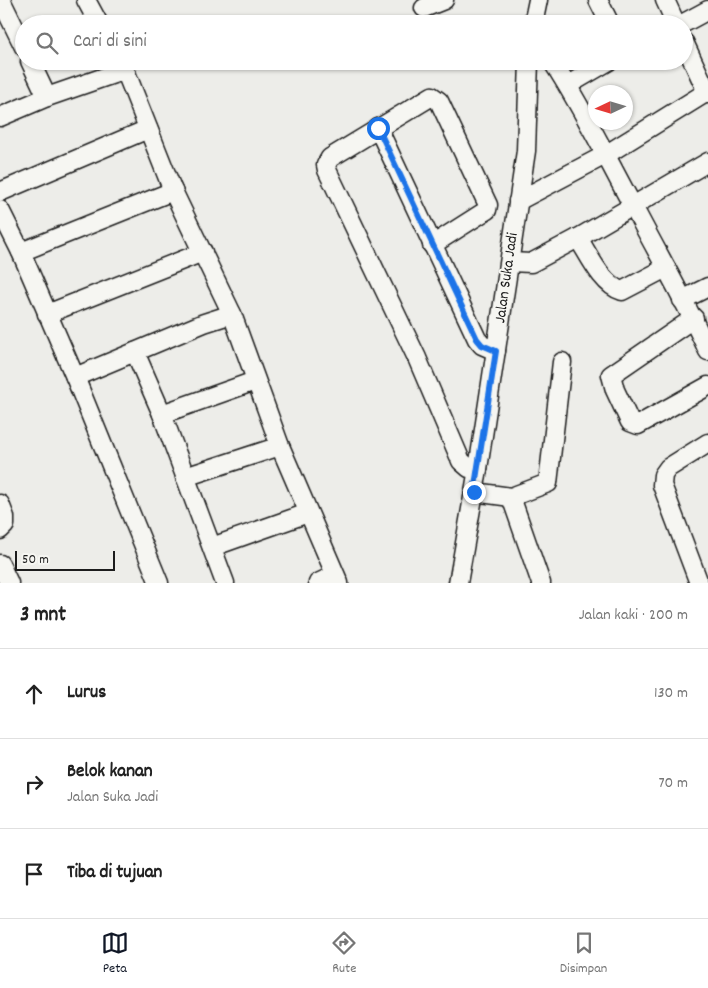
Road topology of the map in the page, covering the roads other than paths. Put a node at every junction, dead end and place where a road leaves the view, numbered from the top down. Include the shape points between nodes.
1 (1, 0) edge
2 (86, 0) edge
3 (444, 0) edge
4 (538, 0) edge
5 (598, 0) edge
6 (665, 0) edge
7 (424, 8) dead end
8 (708, 10) edge
9 (94, 15) edge
10 (535, 15) edge
11 (606, 15) edge
12 (672, 15) edge
13 (693, 18) edge
14 (15, 29) edge
15 (693, 61) edge
16 (34, 70) edge
17 (112, 70) edge
18 (124, 70) edge
19 (529, 70) edge
20 (558, 70) edge
21 (594, 70) edge
22 (568, 85) junction
23 (708, 93) edge
24 (47, 97) junction
25 (0, 117) edge
26 (378, 128) junction
27 (148, 129) junction
28 (607, 154) junction
29 (708, 162) edge
30 (173, 191) junction
31 (0, 192) edge
32 (518, 201) junction
33 (632, 206) junction
34 (0, 210) edge
35 (578, 238) junction
36 (432, 245) junction
37 (22, 252) junction
38 (203, 252) junction
39 (510, 262) junction
40 (666, 268) junction
41 (708, 287) edge
42 (682, 300) junction
43 (47, 314) junction
44 (232, 314) junction
45 (694, 318) junction
46 (496, 351) junction
47 (708, 351) edge
48 (135, 352) junction
49 (562, 362) dead end
50 (75, 377) junction
51 (255, 381) junction
52 (708, 386) edge
53 (162, 414) junction
54 (708, 443) edge
55 (280, 446) junction
56 (478, 469) junction
57 (185, 477) junction
58 (474, 492) junction
59 (511, 498) junction
60 (0, 504) edge
61 (308, 512) junction
62 (0, 530) edge
63 (212, 547) junction
64 (0, 564) edge
65 (337, 579) edge
66 (9, 583) edge
67 (159, 583) edge
68 (225, 583) edge
69 (318, 583) edge
70 (458, 583) edge
71 (540, 583) edge
72 (699, 583) edge

1 - 14 street
2 - 9 street
3 - 7 street
4 - 10 street
5 - 11 street
6 - 12 street
8 - 13 street
15 - 23 street
16 - 24 street
17 - 24 street
18 - 27 street
19 - 32 street, Jalan Suka Jadi via 526,151
20 - 22 street
21 - 22 street
22 - 28 street
23 - 28 street
24 - 25 street
26 - 36 street
26 - 36 street via 428,97 435,97 488,202 487,210
26 - 56 street via 330,158 326,165 417,358 461,461 469,468
27 - 30 street
27 - 31 street
28 - 32 street
28 - 33 street
29 - 33 street
30 - 37 street
30 - 38 street
32 - 39 street, Jalan Suka Jadi
33 - 35 street
33 - 40 street
34 - 37 street
35 - 39 street via 531,263
35 - 40 street via 614,289 622,291
36 - 46 street via 477,339
37 - 43 street
38 - 43 street
38 - 44 street
39 - 46 street, Jalan Suka Jadi
40 - 42 street
41 - 42 street
42 - 45 street
43 - 50 street
44 - 48 street via 204,322
44 - 51 street
45 - 47 street
45 - 52 street via 612,375 615,390 630,422 638,425
46 - 56 street, Jalan Suka Jadi
48 - 50 street
48 - 53 street
49 - 59 street via 548,483
50 - 67 street
51 - 53 street
51 - 55 street
53 - 57 street
54 - 72 street via 668,468 662,485
55 - 57 street
55 - 61 street
56 - 58 street, Jalan Suka Jadi
57 - 63 street
58 - 59 street
58 - 70 street, Jalan Suka Jadi
59 - 71 street
60 - 62 street via 5,525
61 - 63 street
61 - 65 street
63 - 68 street
64 - 66 street
65 - 69 street

